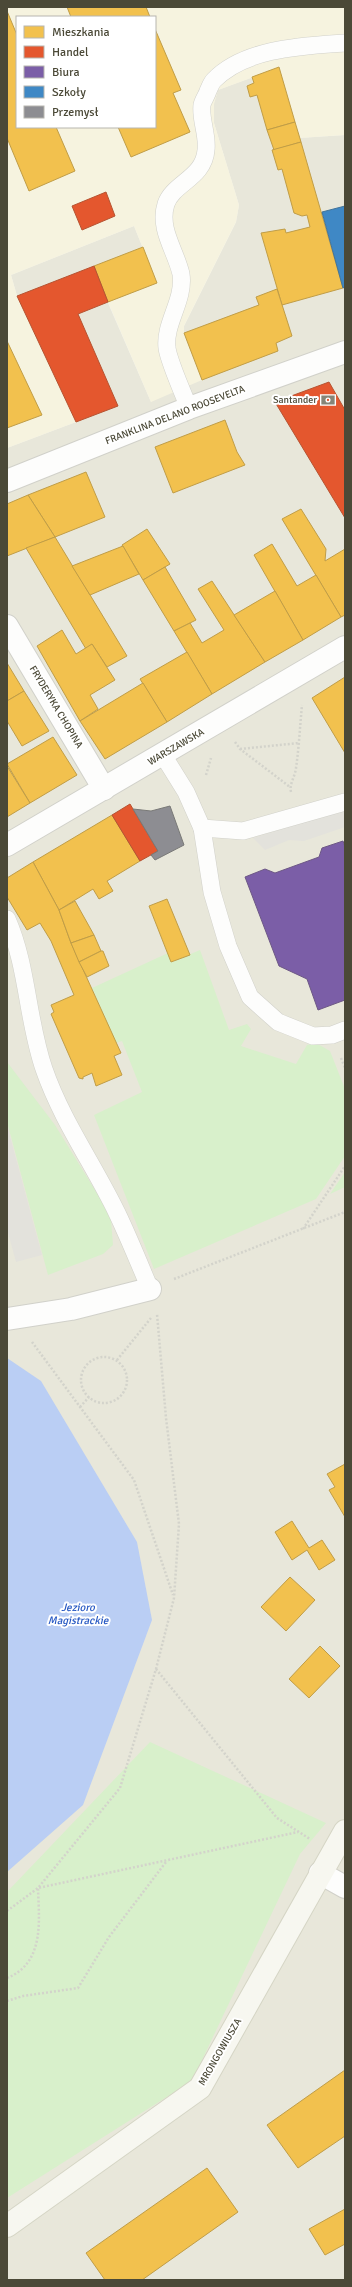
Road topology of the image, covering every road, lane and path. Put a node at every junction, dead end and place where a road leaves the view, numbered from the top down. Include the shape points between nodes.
1 (345, 43) edge
2 (345, 352) edge
3 (189, 408) junction
4 (7, 481) edge
5 (7, 626) edge
6 (345, 647) edge
7 (302, 704) dead end
8 (233, 738) dead end
9 (299, 743) junction
10 (240, 749) junction
11 (163, 755) junction
12 (211, 757) dead end
13 (206, 778) dead end
14 (290, 787) junction
15 (104, 788) junction
16 (292, 799) dead end
17 (345, 802) edge
18 (202, 828) junction
19 (7, 846) edge
20 (7, 919) edge
21 (345, 1030) edge
22 (345, 1166) edge
23 (345, 1212) edge
24 (302, 1230) junction
25 (150, 1288) junction
26 (7, 1318) edge
27 (30, 1339) dead end
28 (117, 1360) junction
29 (89, 1397) junction
30 (80, 1407) junction
31 (174, 1598) junction
32 (156, 1668) junction
33 (345, 1831) edge
34 (298, 1832) junction
35 (310, 1839) dead end
36 (166, 1862) junction
37 (320, 1873) junction
38 (345, 1886) edge
39 (38, 1888) junction
40 (7, 1911) edge
41 (7, 1978) edge
42 (7, 2001) edge
43 (7, 2226) edge

1 - 3 lane via 278,48 231,66 213,81 202,105 206,150 202,165 167,202 164,213 166,235 181,275 178,305 170,328 167,348
2 - 3 street, FRANKLINA DELANO ROOSEVELTA
3 - 4 street, FRANKLINA DELANO ROOSEVELTA
5 - 15 street, FRYDERYKA CHOPINA
6 - 11 street, WARSZAWSKA
7 - 9 path
8 - 10 path
9 - 10 path
9 - 14 path via 296,771
10 - 14 path
11 - 15 street, WARSZAWSKA
11 - 18 lane via 186,792
12 - 13 path
14 - 16 path
15 - 19 street, WARSZAWSKA
17 - 18 lane via 243,831
18 - 21 lane via 212,892 228,946 250,997 278,1022 313,1036 332,1035
20 - 25 lane via 14,934 25,978 32,1023 44,1069 61,1108 117,1213
22 - 24 path
23 - 24 path
24 - 25 path
25 - 26 street via 71,1309
27 - 30 path
28 - 29 path via 110,1357 95,1358 84,1369 82,1384
28 - 29 path via 127,1372 123,1394 110,1403 95,1401
28 - 31 path via 157,1311 166,1418 179,1524
29 - 30 path
30 - 31 path via 134,1480
31 - 32 path
32 - 34 path via 277,1818
32 - 39 path via 120,1788
33 - 37 street, MRONGOWIUSZA
34 - 35 path
34 - 36 path
36 - 39 path
36 - 42 path via 109,1937 78,1988 23,1996
37 - 38 street
37 - 43 street, MRONGOWIUSZA via 200,2088
39 - 40 path
39 - 41 path via 39,1935 34,1952 26,1966

